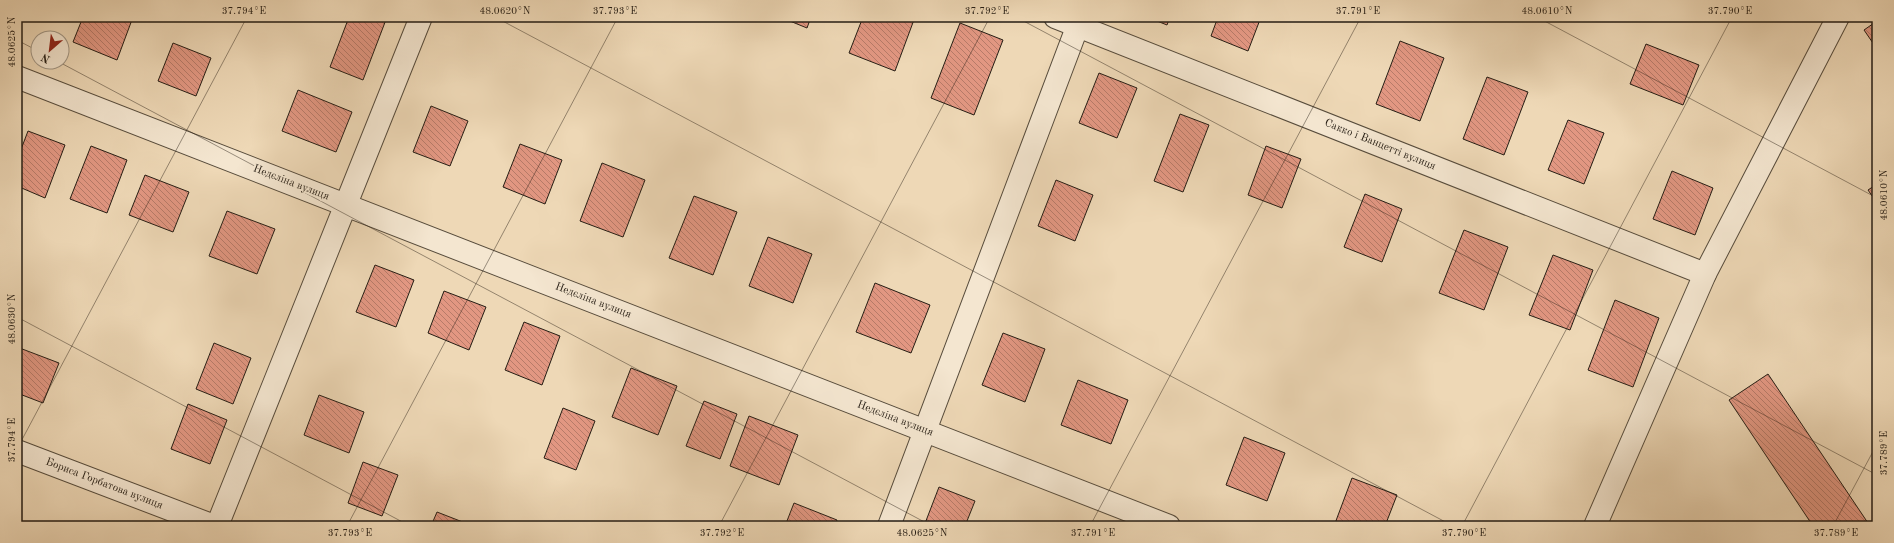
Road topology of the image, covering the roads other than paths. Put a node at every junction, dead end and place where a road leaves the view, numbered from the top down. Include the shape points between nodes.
1 (421, 17) edge
2 (1055, 17) edge
3 (1838, 17) edge
4 (1080, 21) edge
5 (17, 77) edge
6 (345, 204) junction
7 (1705, 274) junction
8 (924, 431) junction
9 (17, 450) edge
10 (215, 526) edge
11 (889, 526) edge
12 (1169, 526) edge
13 (1595, 526) edge

1 - 6 street
2 - 4 street, Сакко і Ванцетті вулиця
3 - 7 street
4 - 7 street, Сакко і Ванцетті вулиця
4 - 8 street
5 - 6 street, Недєліна вулиця
6 - 8 street, Недєліна вулиця
6 - 10 street
7 - 13 street
8 - 11 street
8 - 12 street, Недєліна вулиця
9 - 10 street, Бориса Горбатова вулиця

